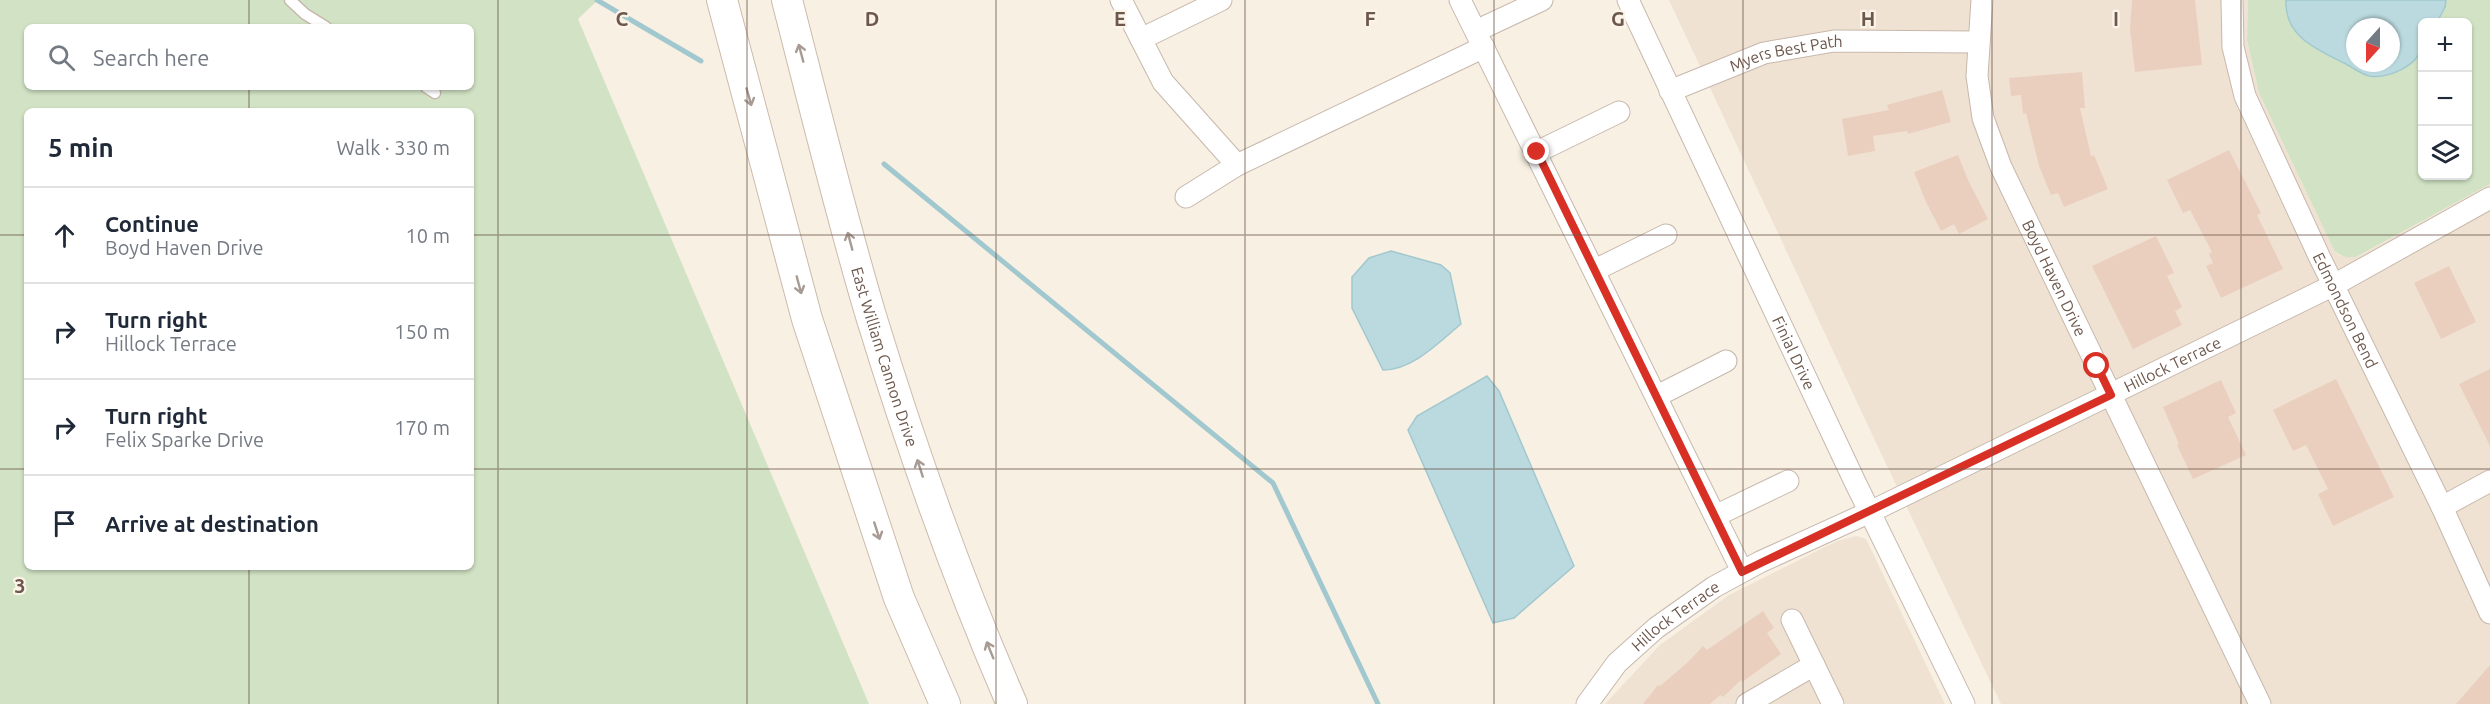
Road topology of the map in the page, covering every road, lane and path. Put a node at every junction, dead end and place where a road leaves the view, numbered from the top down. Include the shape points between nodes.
1 (290, 0) edge
2 (722, 0) edge
3 (787, 0) edge
4 (1121, 0) edge
5 (1221, 0) edge
6 (1460, 0) edge
7 (1542, 0) edge
8 (1628, 0) edge
9 (1982, 0) edge
10 (2232, 0) edge
11 (321, 24) edge
12 (1141, 39) junction
13 (1480, 39) junction
14 (1979, 42) junction
15 (1670, 91) junction
16 (1619, 112) dead end
17 (1537, 152) junction
18 (1237, 165) junction
19 (1186, 197) dead end
20 (2490, 198) edge
21 (1666, 236) dead end
22 (1595, 270) junction
23 (2334, 285) junction
24 (1725, 361) dead end
25 (2111, 395) junction
26 (1657, 396) junction
27 (1788, 481) dead end
28 (2490, 481) edge
29 (2442, 507) junction
30 (1870, 512) junction
31 (1715, 516) junction
32 (1742, 572) junction
33 (2490, 613) edge
34 (1792, 620) dead end
35 (1815, 665) junction
36 (945, 704) edge
37 (1012, 704) edge
38 (1587, 704) edge
39 (1747, 704) edge
40 (1833, 704) edge
41 (1964, 704) edge
42 (2260, 704) edge

1 - 11 lane
2 -> 36 street via 807,319 899,598
37 -> 3 street, East William Cannon Drive via 923,476 875,327
4 - 12 street
5 - 12 street
6 - 13 street
7 - 13 street
8 - 15 street, Finial Drive
9 - 14 street, Boyd Haven Drive
10 - 23 street, Edmondson Bend via 2233,47 2245,96
12 - 18 street via 1163,82
13 - 17 street
13 - 18 street
14 - 15 street, Myers Best Path via 1834,40 1764,53
14 - 25 street, Boyd Haven Drive via 1977,76 1983,118 2001,167
15 - 30 street, Finial Drive
16 - 17 street
17 - 22 street
18 - 19 street
20 - 23 street, Hillock Terrace
21 - 22 street
22 - 26 street
23 - 25 street, Hillock Terrace
23 - 29 street, Edmondson Bend
24 - 26 street
25 - 30 street, Hillock Terrace
25 - 42 street, Boyd Haven Drive
26 - 31 street
27 - 31 street
28 - 29 street
29 - 33 street, Edmondson Bend
30 - 32 street, Hillock Terrace
30 - 41 street, Finial Drive
31 - 32 street
32 - 38 street, Hillock Terrace via 1656,628 1617,663
34 - 35 street
35 - 39 street
35 - 40 street

